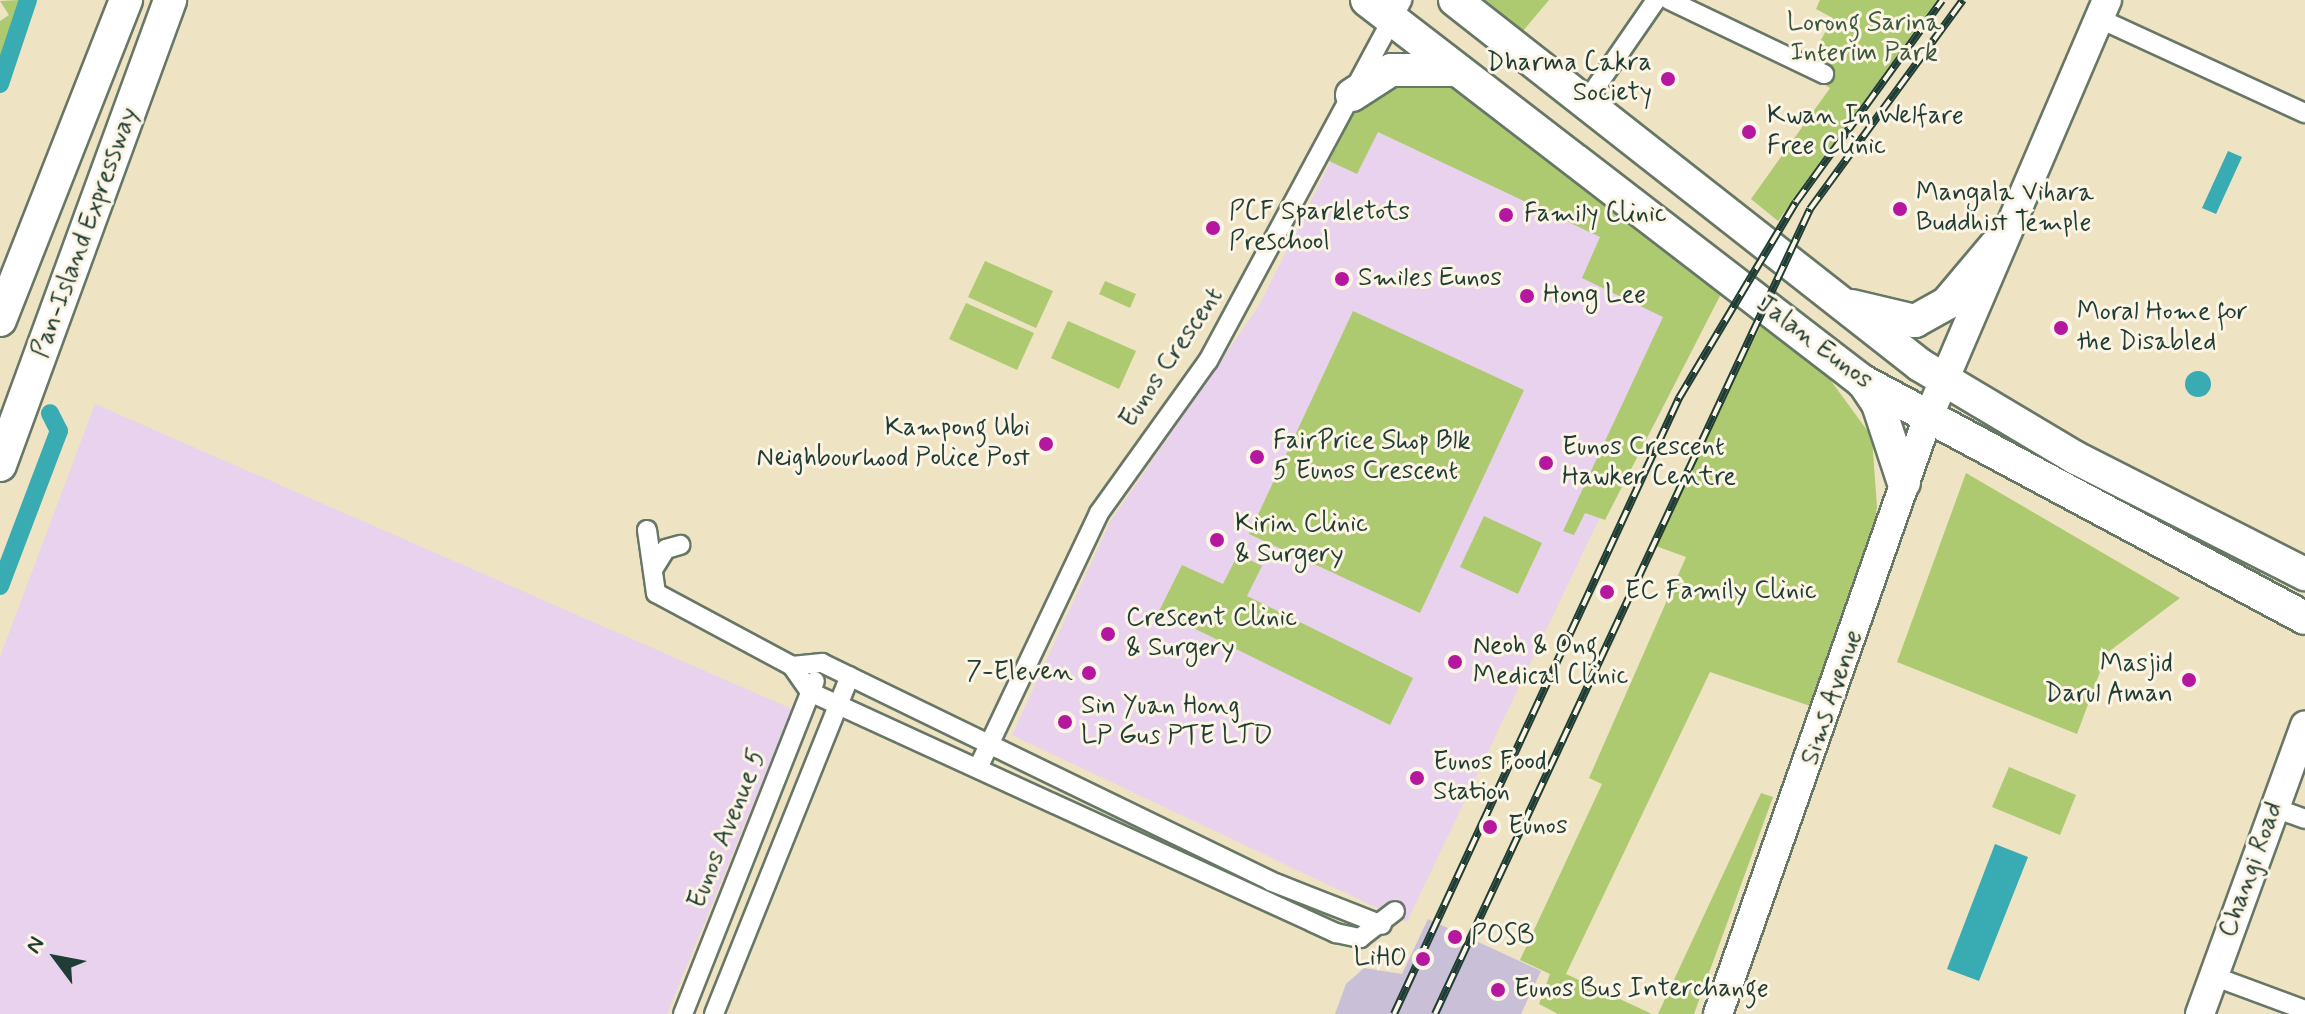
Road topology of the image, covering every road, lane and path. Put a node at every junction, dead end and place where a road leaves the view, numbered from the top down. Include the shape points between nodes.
1 (104, 0) edge
2 (126, 0) edge
3 (170, 0) edge
4 (185, 0) edge
5 (1455, 0) edge
6 (1656, 0) edge
7 (1669, 0) edge
8 (1387, 6) edge
9 (2103, 9) edge
10 (1455, 70) junction
11 (1824, 74) dead end
12 (94, 80) junction
13 (138, 88) junction
14 (1352, 95) junction
15 (1585, 103) junction
16 (2305, 113) edge
17 (1996, 245) junction
18 (1834, 301) junction
19 (0, 320) edge
20 (1862, 381) junction
21 (1944, 381) junction
22 (1927, 420) junction
23 (0, 465) edge
24 (1904, 483) junction
25 (647, 530) dead end
26 (680, 545) dead end
27 (651, 574) junction
28 (2305, 574) edge
29 (2305, 618) edge
30 (822, 663) junction
31 (792, 666) junction
32 (850, 676) junction
33 (810, 692) junction
34 (838, 705) junction
35 (2305, 726) edge
36 (990, 746) junction
37 (978, 768) junction
38 (2275, 808) junction
39 (2305, 819) edge
40 (1395, 911) dead end
41 (1382, 925) junction
42 (2213, 976) junction
43 (2305, 1010) edge
44 (683, 1014) edge
45 (714, 1014) edge
46 (1718, 1014) edge
47 (2200, 1014) edge

1 - 12 highway
2 - 12 highway, Pan-Island Expressway
3 - 13 highway, Pan-Island Expressway
4 - 13 highway
5 - 15 highway, Jalan Eunos
6 - 15 street
7 - 11 street
8 - 10 highway, Jalan Eunos
8 - 14 street, Eunos Crescent
9 - 16 street
9 - 17 main road, Sims Avenue
10 - 14 highway via 1391,70
10 - 20 highway, Jalan Eunos
12 - 19 highway, Pan-Island Expressway
13 - 23 highway, Pan-Island Expressway
14 - 36 street, Eunos Crescent via 1208,361 1099,513
15 - 18 highway, Jalan Eunos
17 - 18 highway via 1947,303 1915,321
17 - 21 main road, Sims Avenue
18 - 21 highway, Jalan Eunos
20 - 22 highway, Jalan Eunos
20 - 24 highway via 1878,404
21 - 22 main road, Sims Avenue
21 - 28 highway, Jalan Eunos via 2149,497
22 - 24 main road, Sims Avenue
22 - 29 highway, Jalan Eunos
24 - 46 main road, Sims Avenue
25 - 27 street via 655,546
26 - 27 street via 666,549
27 - 31 street via 662,598
30 - 31 street
30 - 32 street
30 - 33 street, Eunos Avenue 5
31 - 33 street
32 - 34 street
32 - 36 street
33 - 34 street
33 - 44 street, Eunos Avenue 5
34 - 37 street
34 - 45 street
35 - 38 main road, Changi Road
36 - 37 street, Eunos Crescent
36 - 41 street via 1270,881
37 - 41 street via 1336,933 1360,938
38 - 39 street
38 - 42 main road, Changi Road
40 - 41 street
42 - 43 street
42 - 47 main road, Changi Road

